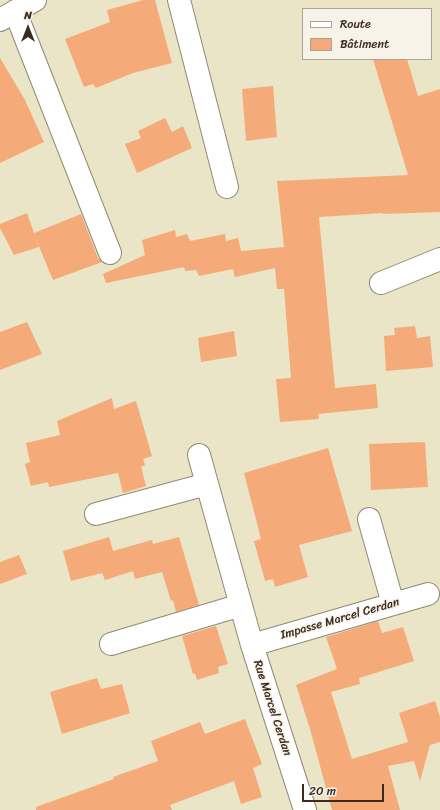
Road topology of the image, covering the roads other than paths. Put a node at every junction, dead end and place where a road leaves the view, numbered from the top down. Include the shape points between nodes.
1 (35, 0) edge
2 (179, 0) edge
3 (7, 16) edge
4 (227, 187) dead end
5 (110, 253) dead end
6 (440, 259) edge
7 (381, 283) dead end
8 (199, 455) dead end
9 (207, 484) junction
10 (96, 514) dead end
11 (369, 519) dead end
12 (428, 594) dead end
13 (393, 604) junction
14 (241, 605) junction
15 (111, 644) dead end
16 (252, 646) junction
17 (306, 810) edge

1 - 3 street
2 - 4 street
3 - 5 street
6 - 7 street
8 - 9 street, Rue Marcel Cerdan
9 - 10 street
9 - 14 street, Rue Marcel Cerdan
11 - 13 street
12 - 13 street, Impasse Marcel Cerdan
13 - 16 street, Impasse Marcel Cerdan
14 - 15 street
14 - 16 street, Rue Marcel Cerdan
16 - 17 street, Rue Marcel Cerdan

